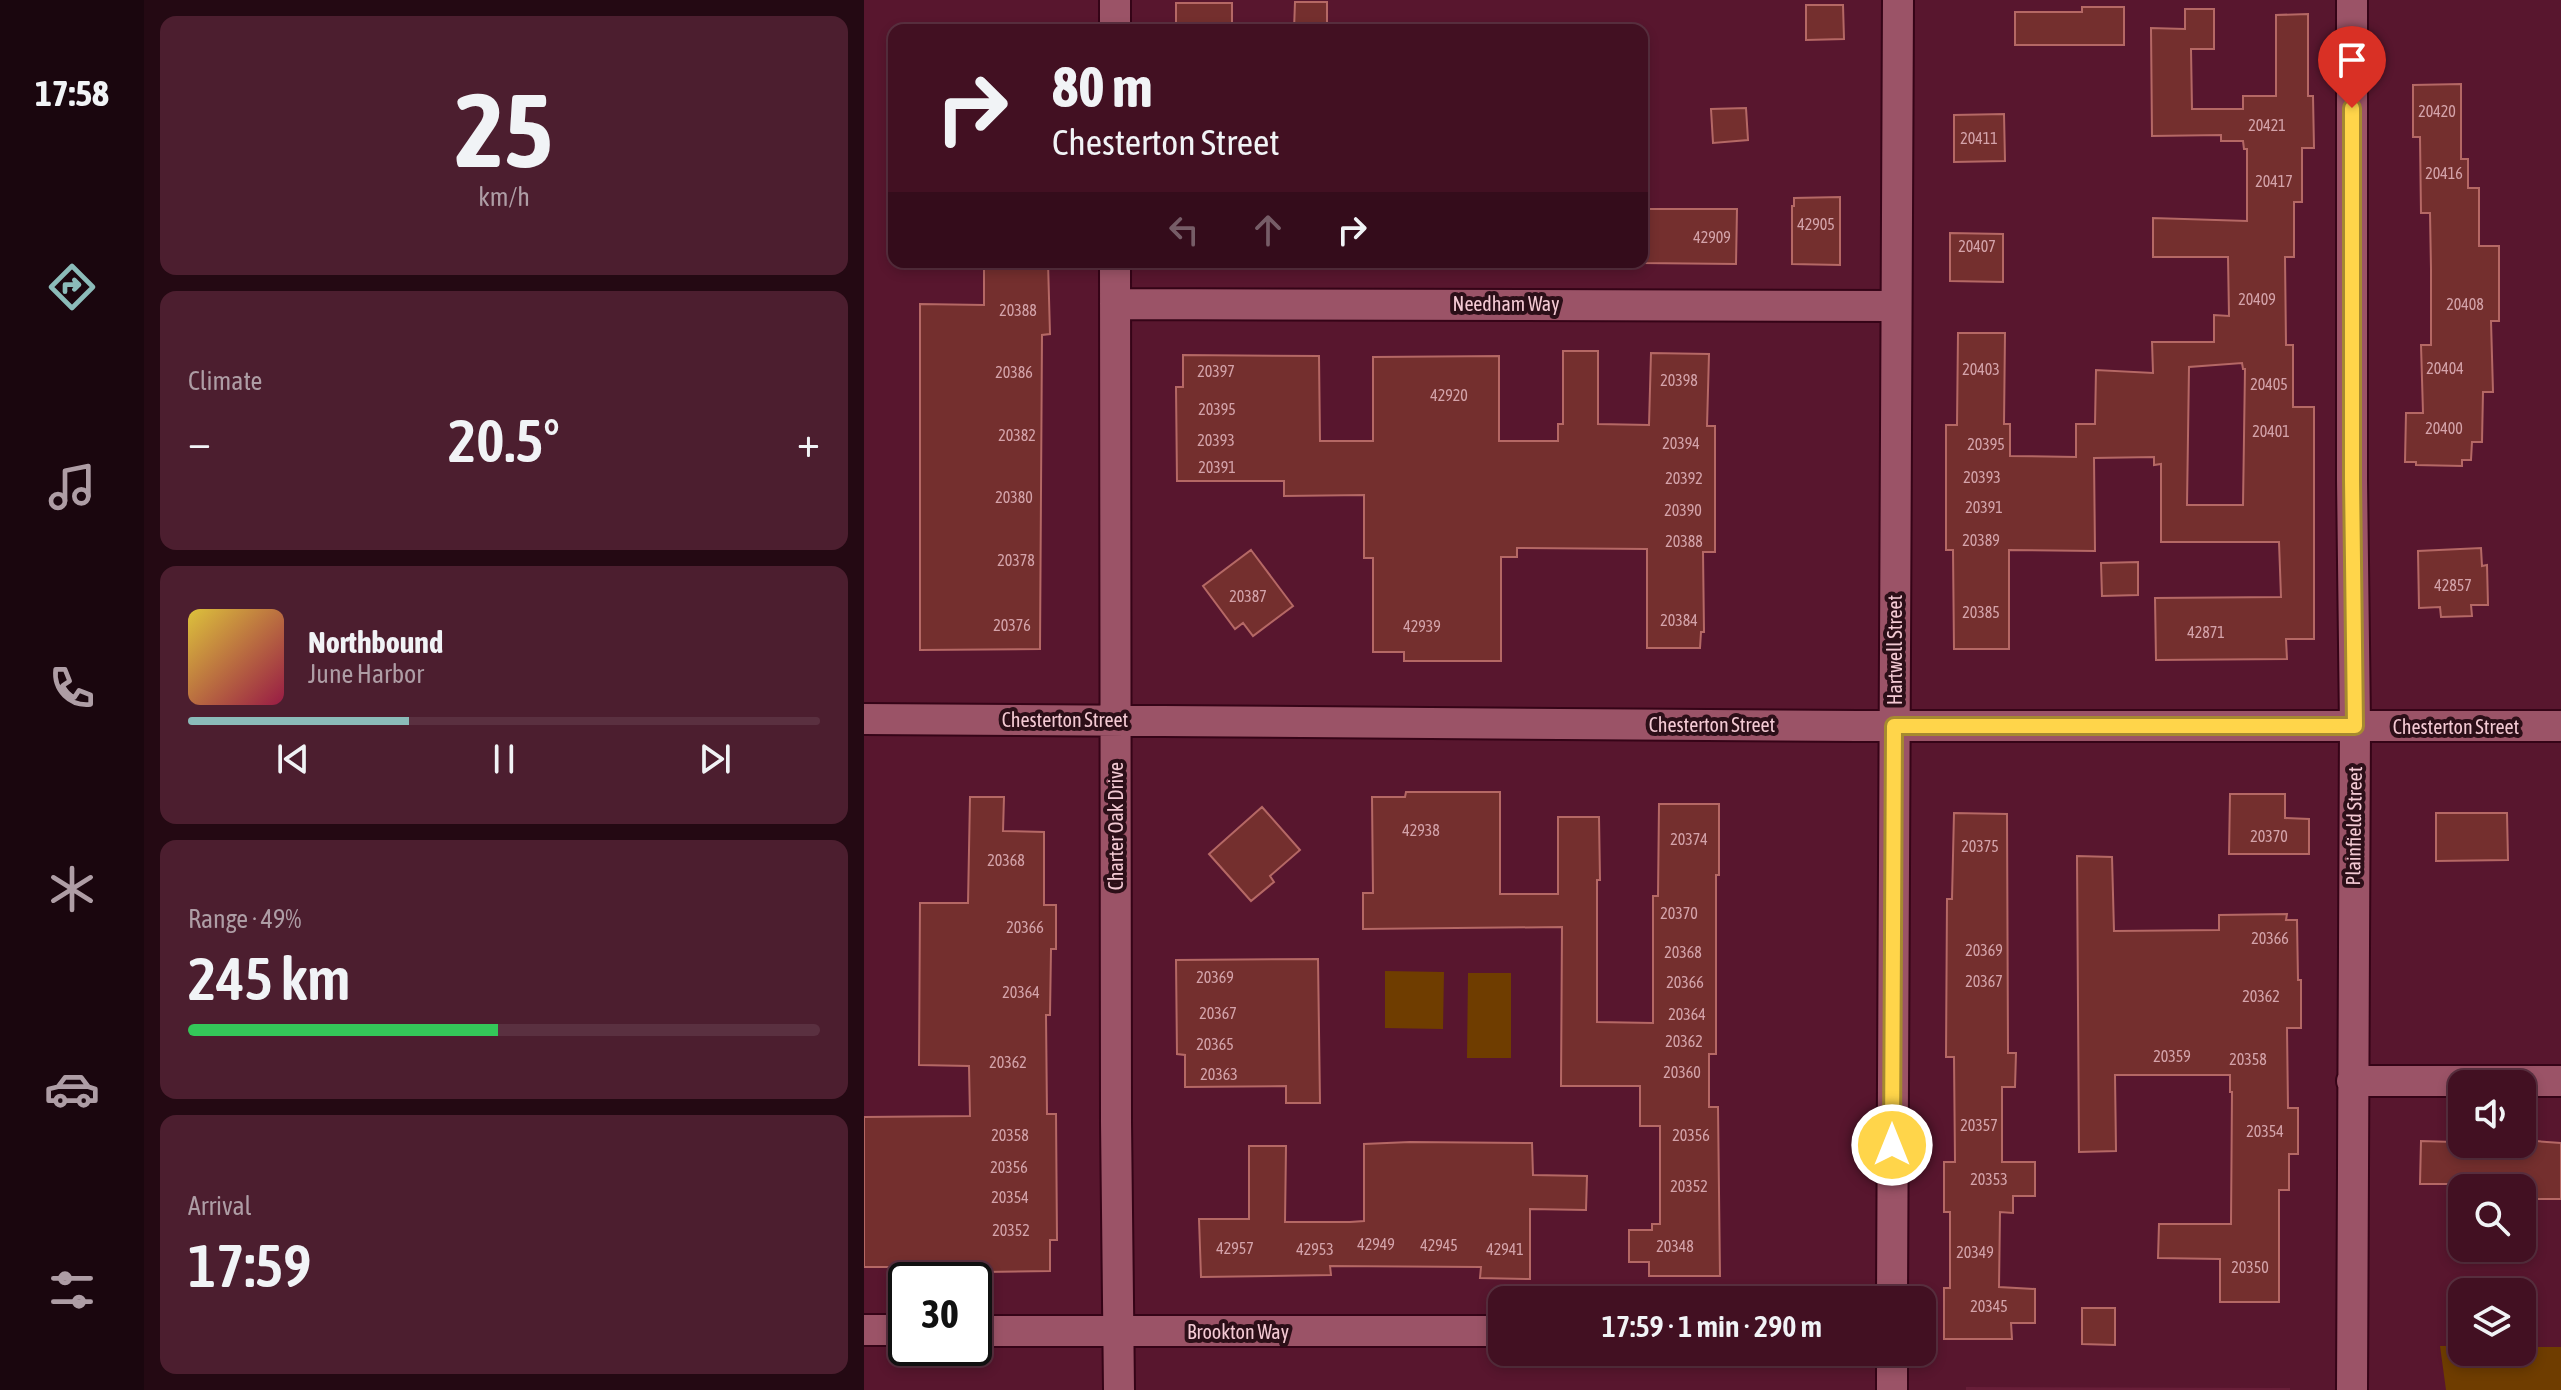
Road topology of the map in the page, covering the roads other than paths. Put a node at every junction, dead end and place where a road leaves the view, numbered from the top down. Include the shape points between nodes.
1 (1115, 0) edge
2 (1898, 0) edge
3 (2352, 0) edge
4 (1115, 24) edge
5 (1115, 268) edge
6 (1115, 304) junction
7 (1896, 306) junction
8 (864, 719) edge
9 (1116, 720) junction
10 (1894, 726) junction
11 (2355, 726) junction
12 (2561, 726) edge
13 (2352, 1081) junction
14 (2561, 1081) edge
15 (1892, 1286) edge
16 (864, 1330) edge
17 (888, 1330) edge
18 (992, 1331) edge
19 (1488, 1331) edge
20 (1119, 1332) junction
21 (1892, 1366) edge
22 (2352, 1377) edge
23 (1119, 1390) edge
24 (1892, 1390) edge

1 - 4 street
2 - 7 street, Hartwell Street
3 - 11 street, Plainfield Street
5 - 6 street, Charter Oak Drive
6 - 7 street, Needham Way
6 - 9 street, Charter Oak Drive
7 - 10 street, Hartwell Street
8 - 9 street, Chesterton Street
9 - 10 street, Chesterton Street
9 - 20 street, Charter Oak Drive
10 - 11 street, Chesterton Street
10 - 15 street, Hartwell Street
11 - 12 street, Chesterton Street
11 - 13 street, Plainfield Street
13 - 14 street
13 - 22 street, Plainfield Street
16 - 17 street
18 - 20 street, Brookton Way
19 - 20 street, Brookton Way
20 - 23 street, Charter Oak Drive
21 - 24 street

